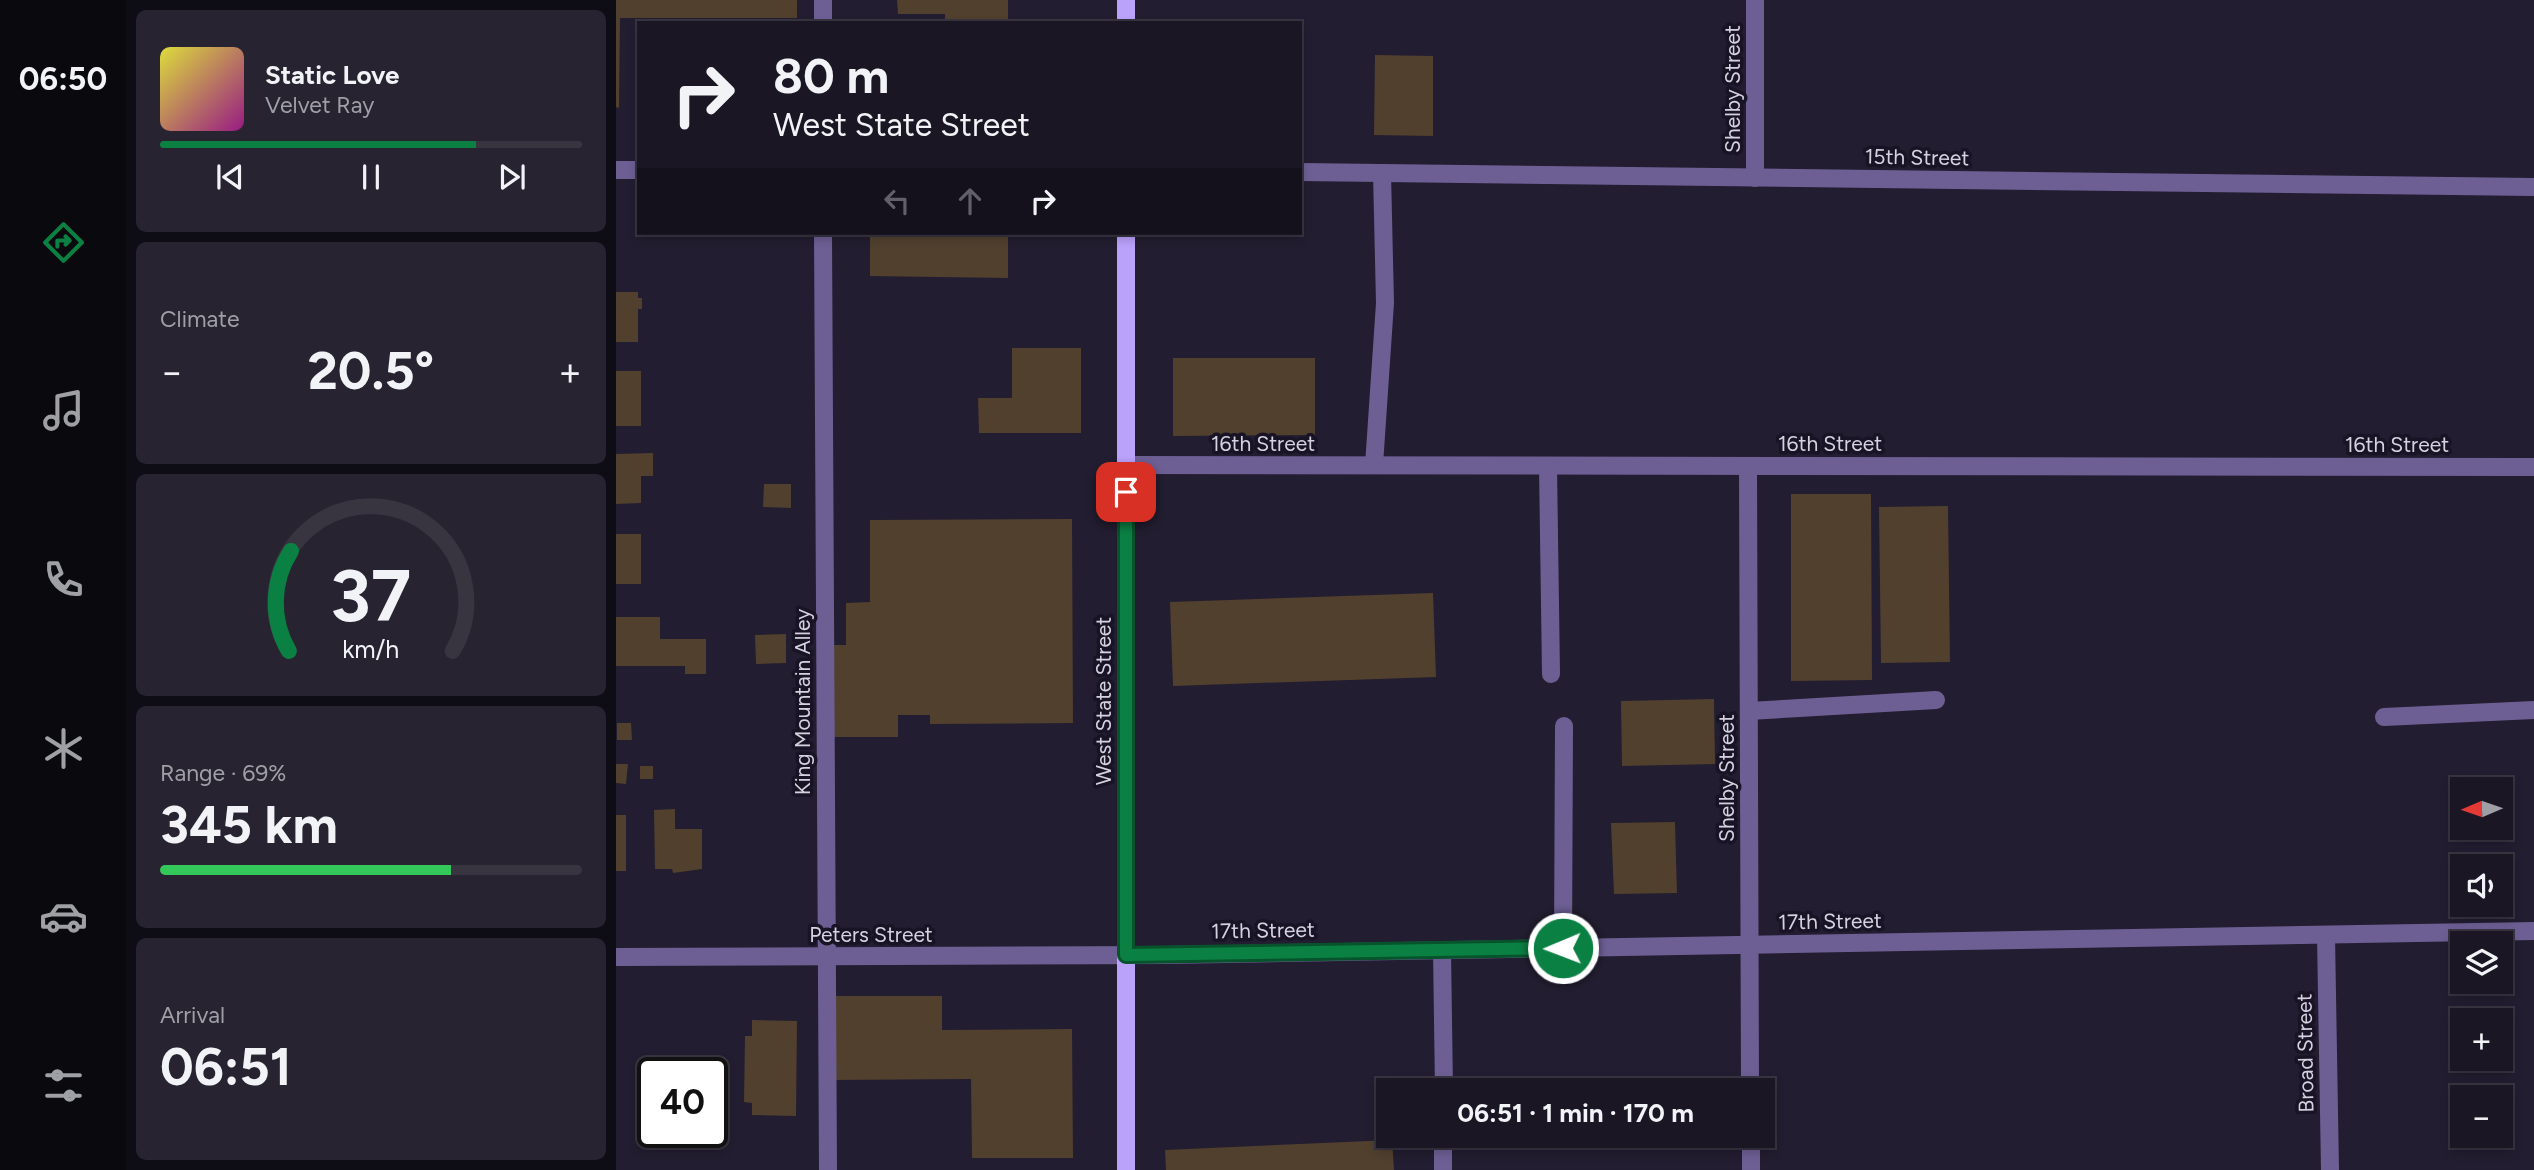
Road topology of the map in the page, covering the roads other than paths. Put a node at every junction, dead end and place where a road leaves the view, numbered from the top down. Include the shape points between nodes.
1 (823, 0) edge
2 (1126, 0) edge
3 (1755, 0) edge
4 (823, 21) edge
5 (1126, 21) edge
6 (616, 170) edge
7 (637, 170) edge
8 (1302, 172) edge
9 (1382, 173) junction
10 (1755, 178) junction
11 (2534, 187) edge
12 (823, 235) edge
13 (1126, 235) edge
14 (1126, 465) junction
15 (1374, 466) junction
16 (1548, 466) junction
17 (1748, 466) junction
18 (2534, 467) edge
19 (1551, 674) dead end
20 (1936, 700) dead end
21 (2534, 710) edge
22 (1749, 711) junction
23 (2384, 717) dead end
24 (1564, 726) dead end
25 (2534, 931) edge
26 (2326, 936) junction
27 (1750, 945) junction
28 (1563, 948) junction
29 (1442, 950) junction
30 (1126, 955) junction
31 (616, 957) edge
32 (826, 957) junction
33 (1444, 1078) edge
34 (1750, 1078) edge
35 (1443, 1148) edge
36 (1751, 1148) edge
37 (828, 1170) edge
38 (1126, 1170) edge
39 (1443, 1170) edge
40 (1751, 1170) edge
41 (2330, 1170) edge

1 - 4 street
2 - 5 main road
3 - 10 street, Shelby Street
6 - 7 street
8 - 9 street, 15th Street
9 - 10 street, 15th Street
9 - 15 street via 1385,303
10 - 11 street, 15th Street
12 - 32 street, King Mountain Alley
13 - 14 main road, West State Street
14 - 15 street, 16th Street
14 - 30 main road, West State Street
15 - 16 street, 16th Street
16 - 17 street, 16th Street
16 - 19 street
17 - 18 street, 16th Street
17 - 22 street, Shelby Street
20 - 22 street
21 - 23 street
22 - 27 street, Shelby Street
24 - 28 street
25 - 26 street, 17th Street
26 - 27 street, 17th Street
26 - 41 street, Broad Street
27 - 28 street, 17th Street
27 - 34 street, Shelby Street
28 - 29 street, 17th Street
29 - 30 street, 17th Street
29 - 33 street
30 - 32 street, Peters Street
30 - 38 main road, West State Street
31 - 32 street, Peters Street
32 - 37 street, King Mountain Alley
35 - 39 street
36 - 40 street

